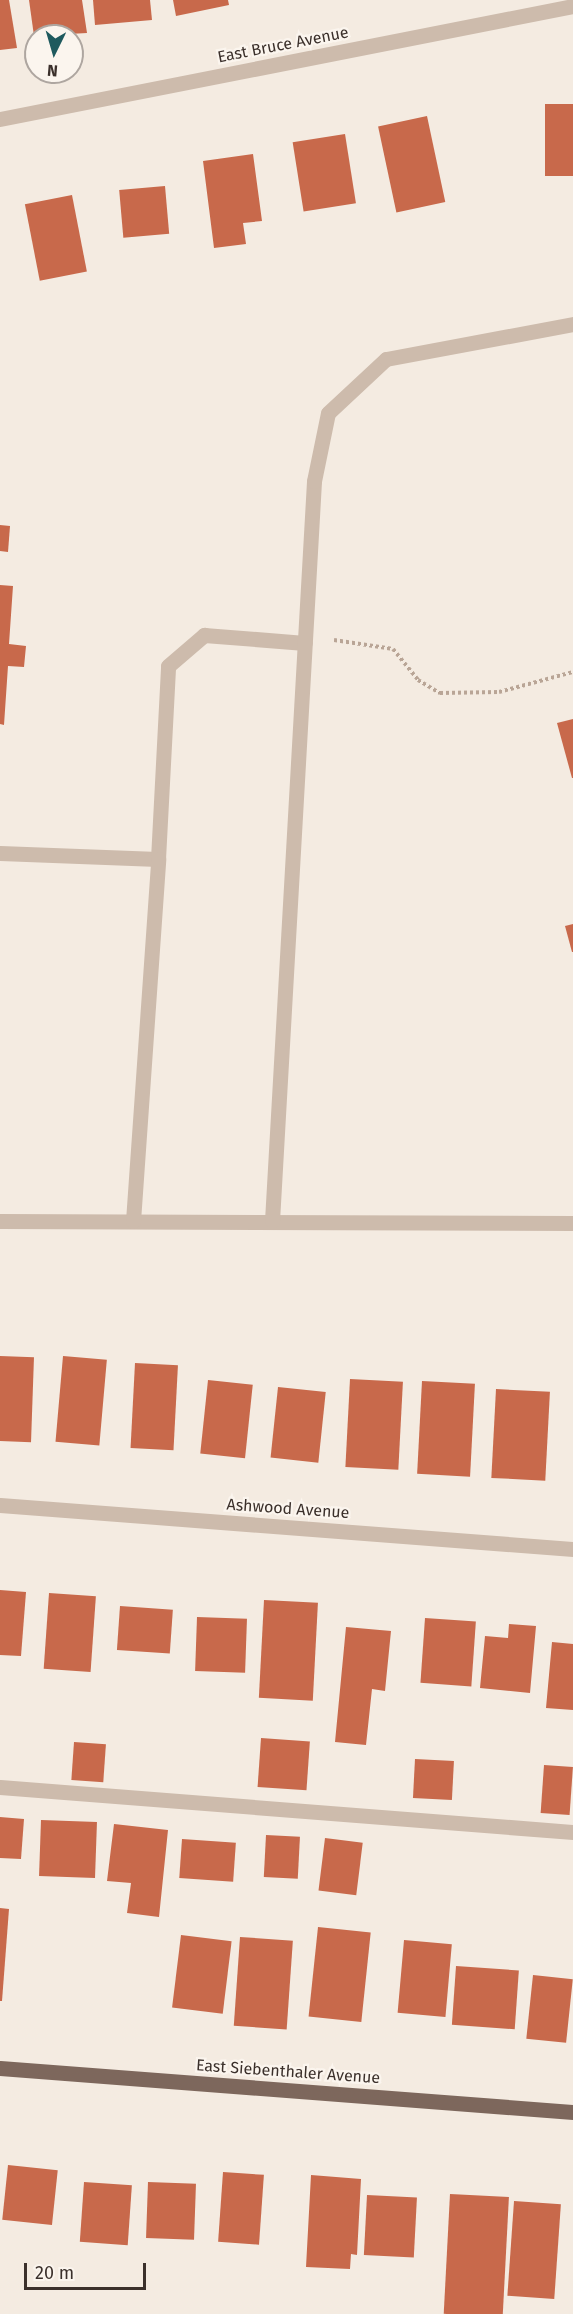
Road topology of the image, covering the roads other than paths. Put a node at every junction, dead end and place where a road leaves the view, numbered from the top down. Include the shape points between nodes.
1 (573, 6) edge
2 (0, 119) edge
3 (573, 324) edge
4 (304, 643) junction
5 (0, 853) edge
6 (158, 859) junction
7 (0, 1221) edge
8 (133, 1221) junction
9 (272, 1221) junction
10 (573, 1223) edge
11 (0, 1505) edge
12 (573, 1549) edge
13 (0, 1787) edge
14 (573, 1832) edge
15 (0, 2068) edge
16 (573, 2112) edge

1 - 2 street, East Bruce Avenue
3 - 4 street via 386,359 328,413 314,481
4 - 6 street via 204,635 168,666
4 - 9 street
5 - 6 street
6 - 8 street
7 - 8 street
8 - 9 street
9 - 10 street
11 - 12 street, Ashwood Avenue
13 - 14 street
15 - 16 main road, East Siebenthaler Avenue

